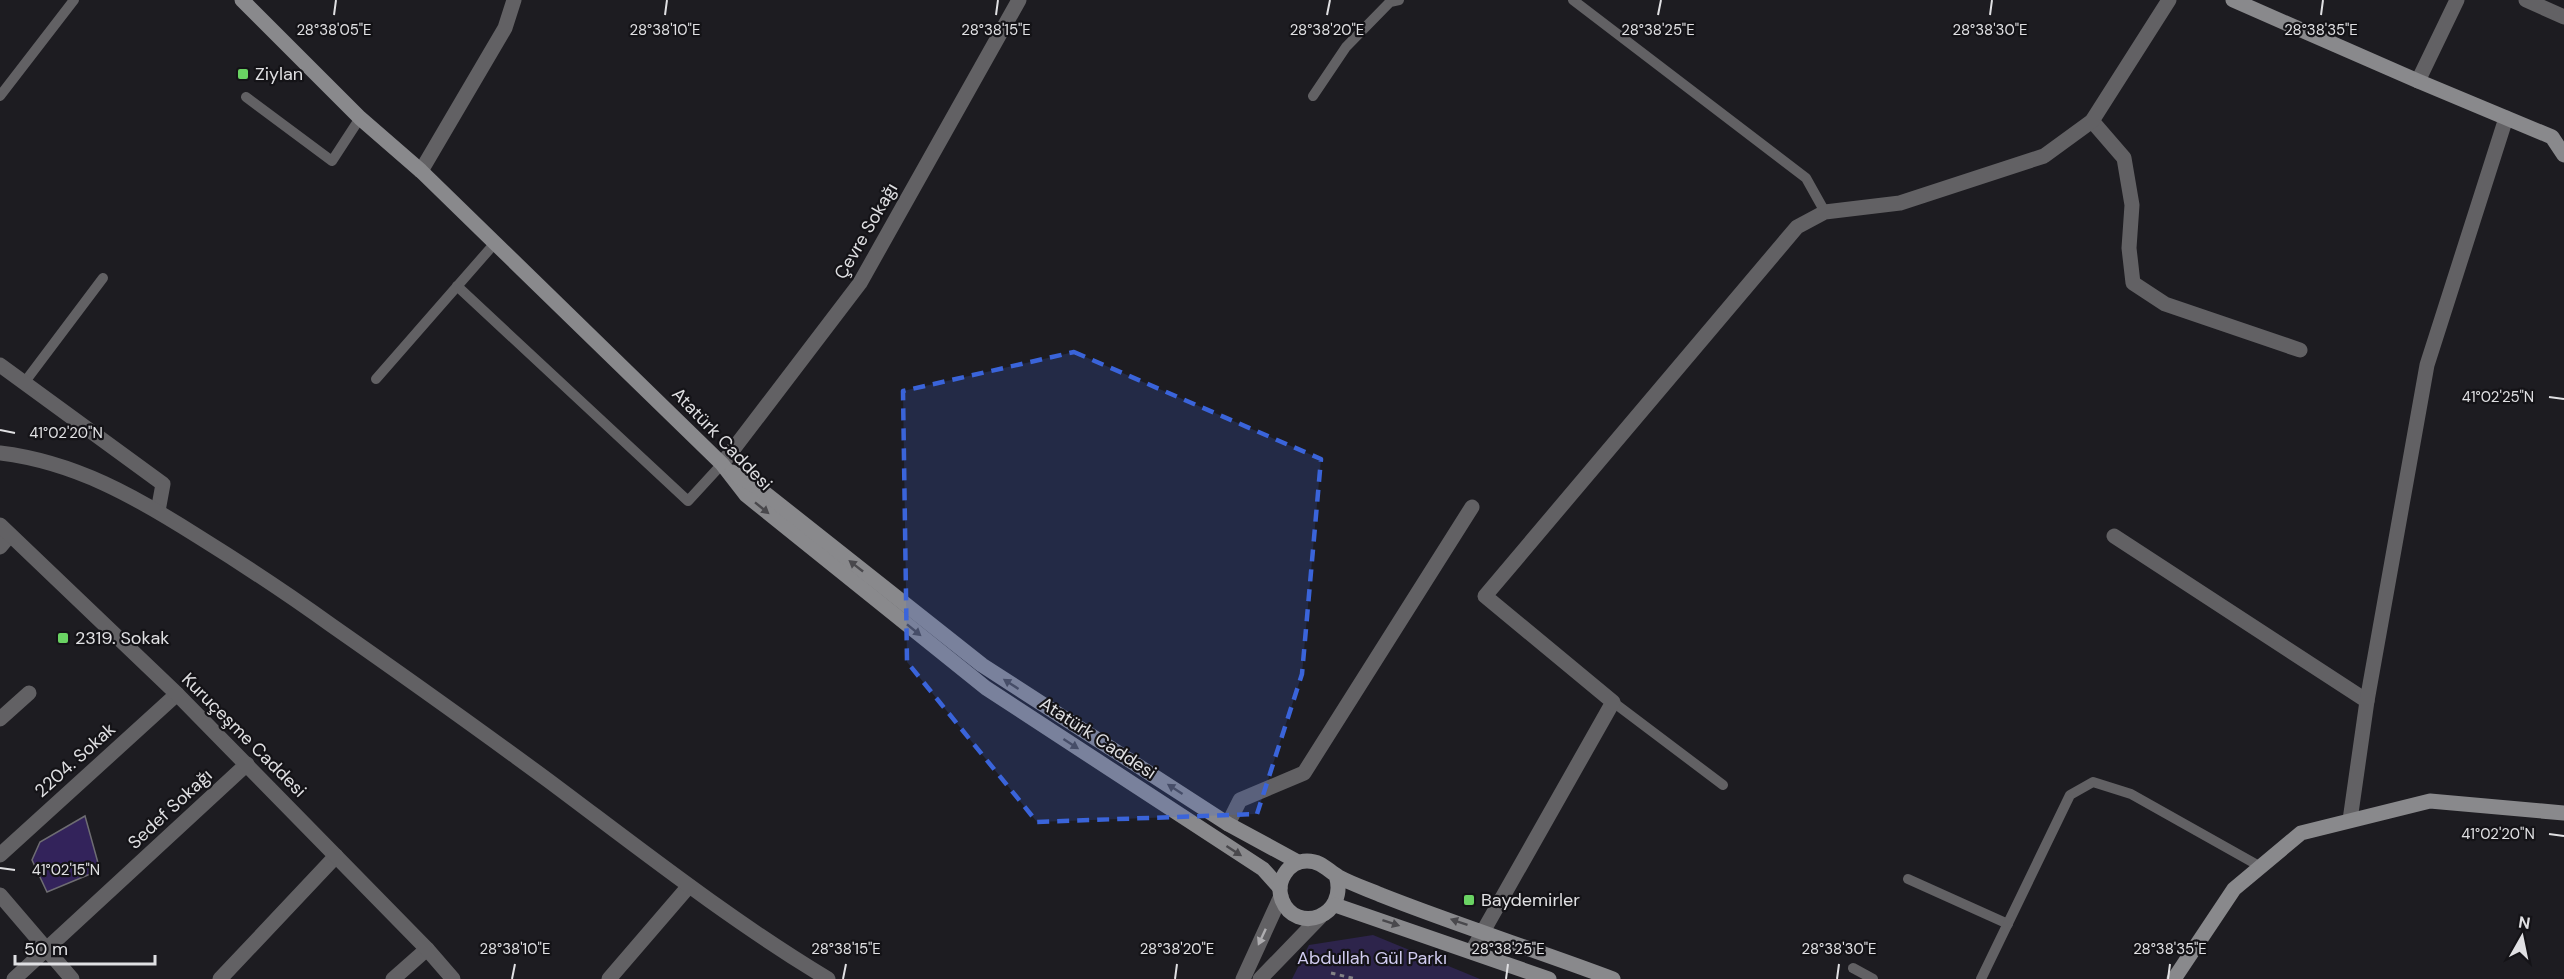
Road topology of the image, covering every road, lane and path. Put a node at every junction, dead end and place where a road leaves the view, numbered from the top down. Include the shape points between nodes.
1 (74, 0) edge
2 (242, 0) edge
3 (514, 0) edge
4 (1019, 0) edge
5 (1399, 0) edge
6 (1573, 0) edge
7 (2169, 0) edge
8 (2233, 0) edge
9 (2457, 0) edge
10 (2526, 0) edge
11 (2564, 17) edge
12 (2418, 81) junction
13 (0, 96) edge
14 (1313, 96) dead end
15 (246, 98) dead end
16 (360, 118) junction
17 (2506, 118) junction
18 (2092, 122) junction
19 (2558, 137) edge
20 (2564, 155) edge
21 (421, 171) junction
22 (1825, 212) junction
23 (495, 243) junction
24 (103, 278) dead end
25 (457, 286) junction
26 (2300, 350) dead end
27 (0, 365) edge
28 (376, 379) dead end
29 (24, 383) junction
30 (0, 453) edge
31 (722, 465) junction
32 (1472, 507) dead end
33 (158, 511) junction
34 (3, 536) edge
35 (2114, 536) dead end
36 (29, 693) dead end
37 (177, 694) junction
38 (2367, 701) junction
39 (1614, 702) junction
40 (0, 719) edge
41 (247, 764) junction
42 (1723, 785) dead end
43 (2564, 813) edge
44 (2350, 820) junction
45 (1228, 824) junction
46 (0, 855) edge
47 (336, 856) junction
48 (1298, 862) junction
49 (2261, 867) junction
50 (1336, 875) junction
51 (1908, 879) dead end
52 (689, 886) junction
53 (1281, 892) junction
54 (0, 895) edge
55 (1335, 905) junction
56 (1320, 917) junction
57 (2008, 924) junction
58 (1484, 931) junction
59 (48, 949) junction
60 (427, 949) junction
61 (1472, 951) junction
62 (1853, 968) dead end
63 (1331, 973) dead end
64 (14, 979) edge
65 (72, 979) edge
66 (220, 979) edge
67 (393, 979) edge
68 (453, 979) edge
69 (609, 979) edge
70 (828, 979) edge
71 (1243, 979) edge
72 (1260, 979) edge
73 (1356, 979) edge
74 (1549, 979) edge
75 (1612, 979) edge
76 (1873, 979) edge
77 (1981, 979) edge
78 (2174, 979) edge

1 - 13 lane
2 - 16 main road, Atatürk Caddesi
3 - 21 street via 504,28
4 - 31 street, Çevre Sokağı via 860,283
5 - 14 lane via 1390,2 1346,47
6 - 22 lane via 1806,178
7 - 18 street
8 - 12 main road
9 - 12 street
10 - 11 street
12 - 17 main road
15 - 16 lane via 332,161
16 - 21 main road, Atatürk Caddesi
17 - 19 main road
17 - 38 street via 2427,365
18 - 22 street via 2044,156 1900,204
18 - 26 street via 2124,158 2132,205 2129,248 2133,283 2165,304
19 - 20 main road
21 - 23 main road, Atatürk Caddesi
22 - 39 street via 1797,227 1485,596
23 - 25 lane
23 - 31 main road, Atatürk Caddesi
24 - 29 lane
25 - 28 lane
25 - 31 lane via 688,501
27 - 29 street
29 - 33 street via 163,484
30 - 33 street via 70,468 115,486
45 -> 31 main road via 982,665 756,486
31 -> 53 main road, Atatürk Caddesi via 746,495 986,688 1263,869
32 - 45 street via 1304,773 1240,800
33 - 52 street via 259,574 471,723
34 - 37 street, Kuruçeşme Caddesi
35 - 38 street
36 - 40 street
37 - 41 street, Kuruçeşme Caddesi
37 - 46 street, 2204. Sokak
38 - 44 street
39 - 42 lane
39 - 58 street
41 - 47 street, Kuruçeşme Caddesi
41 - 59 street, Sedef Sokağı
43 - 44 main road via 2430,801
44 - 49 main road via 2301,833
45 - 48 main road
47 - 60 street, Kuruçeşme Caddesi
47 - 66 street
48 - 50 main road via 1319,863
48 - 53 main road via 1282,877
49 - 57 lane via 2131,794 2093,782 2070,795
49 - 78 main road via 2234,889
50 - 55 main road via 1339,885
58 -> 50 main road
51 - 57 lane
52 - 69 street
52 - 70 street
53 - 56 main road via 1288,909 1297,916
53 -> 71 street
54 - 59 street
55 - 56 main road
55 -> 61 main road
56 - 72 street
57 - 77 lane
58 - 61 street
58 - 75 main road
59 - 64 street, Sedef Sokağı
59 - 65 street
60 - 67 street
60 - 68 street, Kuruçeşme Caddesi
61 - 74 main road
62 - 76 lane
63 - 73 path

